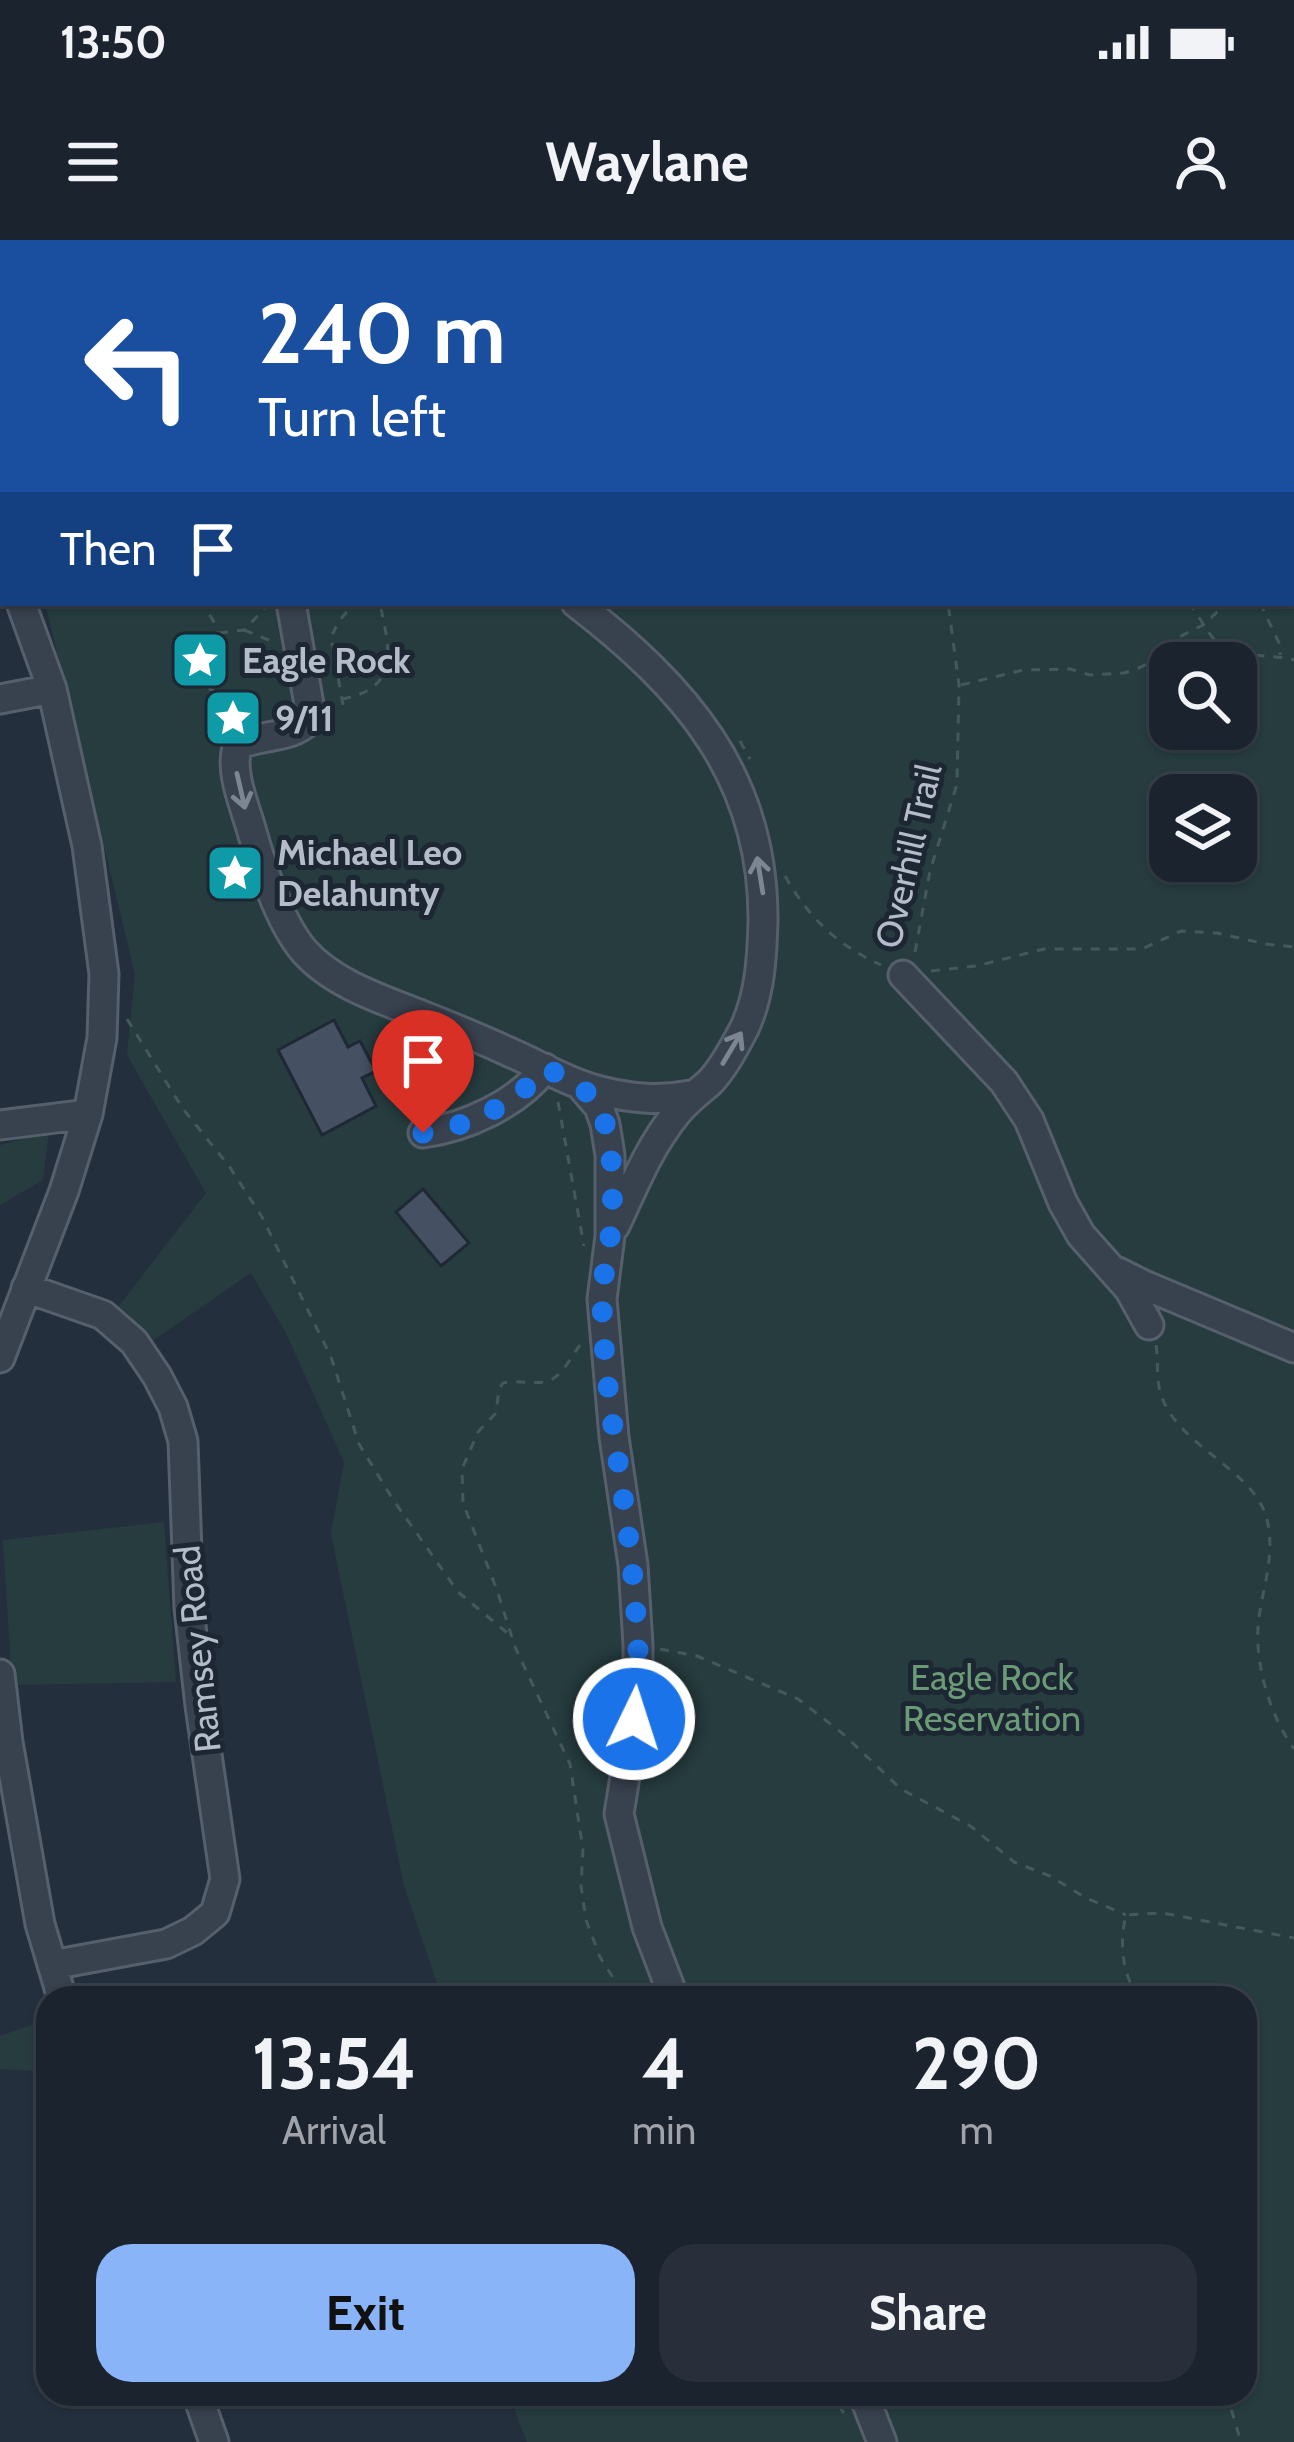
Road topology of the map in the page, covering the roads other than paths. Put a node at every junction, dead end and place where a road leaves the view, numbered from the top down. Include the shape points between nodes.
1 (22, 606) edge
2 (292, 606) edge
3 (580, 606) edge
4 (52, 688) junction
5 (0, 700) edge
6 (903, 975) road end
7 (560, 1081) junction
8 (692, 1095) junction
9 (88, 1114) junction
10 (0, 1125) edge
11 (423, 1133) dead end
12 (598, 1243) junction
13 (1109, 1267) junction
14 (26, 1288) junction
15 (1149, 1325) road end
16 (1294, 1348) edge
17 (0, 1358) edge
18 (0, 1674) edge
19 (52, 1965) junction
20 (58, 1986) edge
21 (669, 1986) edge
22 (201, 2406) edge
23 (868, 2406) edge
24 (214, 2442) edge
25 (882, 2442) edge

1 - 4 street
2 -> 7 street via 308,721 294,732 252,738 234,754 255,843 294,937 352,985
8 -> 3 street via 723,1063 758,991 763,883 749,821 725,759 698,720 643,657
4 - 5 street
4 - 9 street via 87,846 104,974 103,1038
6 - 13 street via 1004,1082 1063,1204
7 - 8 street via 661,1101
7 - 11 street via 533,1083 472,1121
7 - 12 street via 592,1096 605,1124 610,1156
8 - 12 street
9 - 10 street
9 - 14 street
12 - 21 street via 638,1645 619,1814
13 - 15 street
13 - 16 street
14 - 17 street
14 - 19 street, Ramsey Road via 103,1316 134,1342 173,1407 183,1441 189,1608 226,1880 215,1913 179,1938
18 - 19 street
19 - 20 street
22 - 24 street
23 - 25 street

